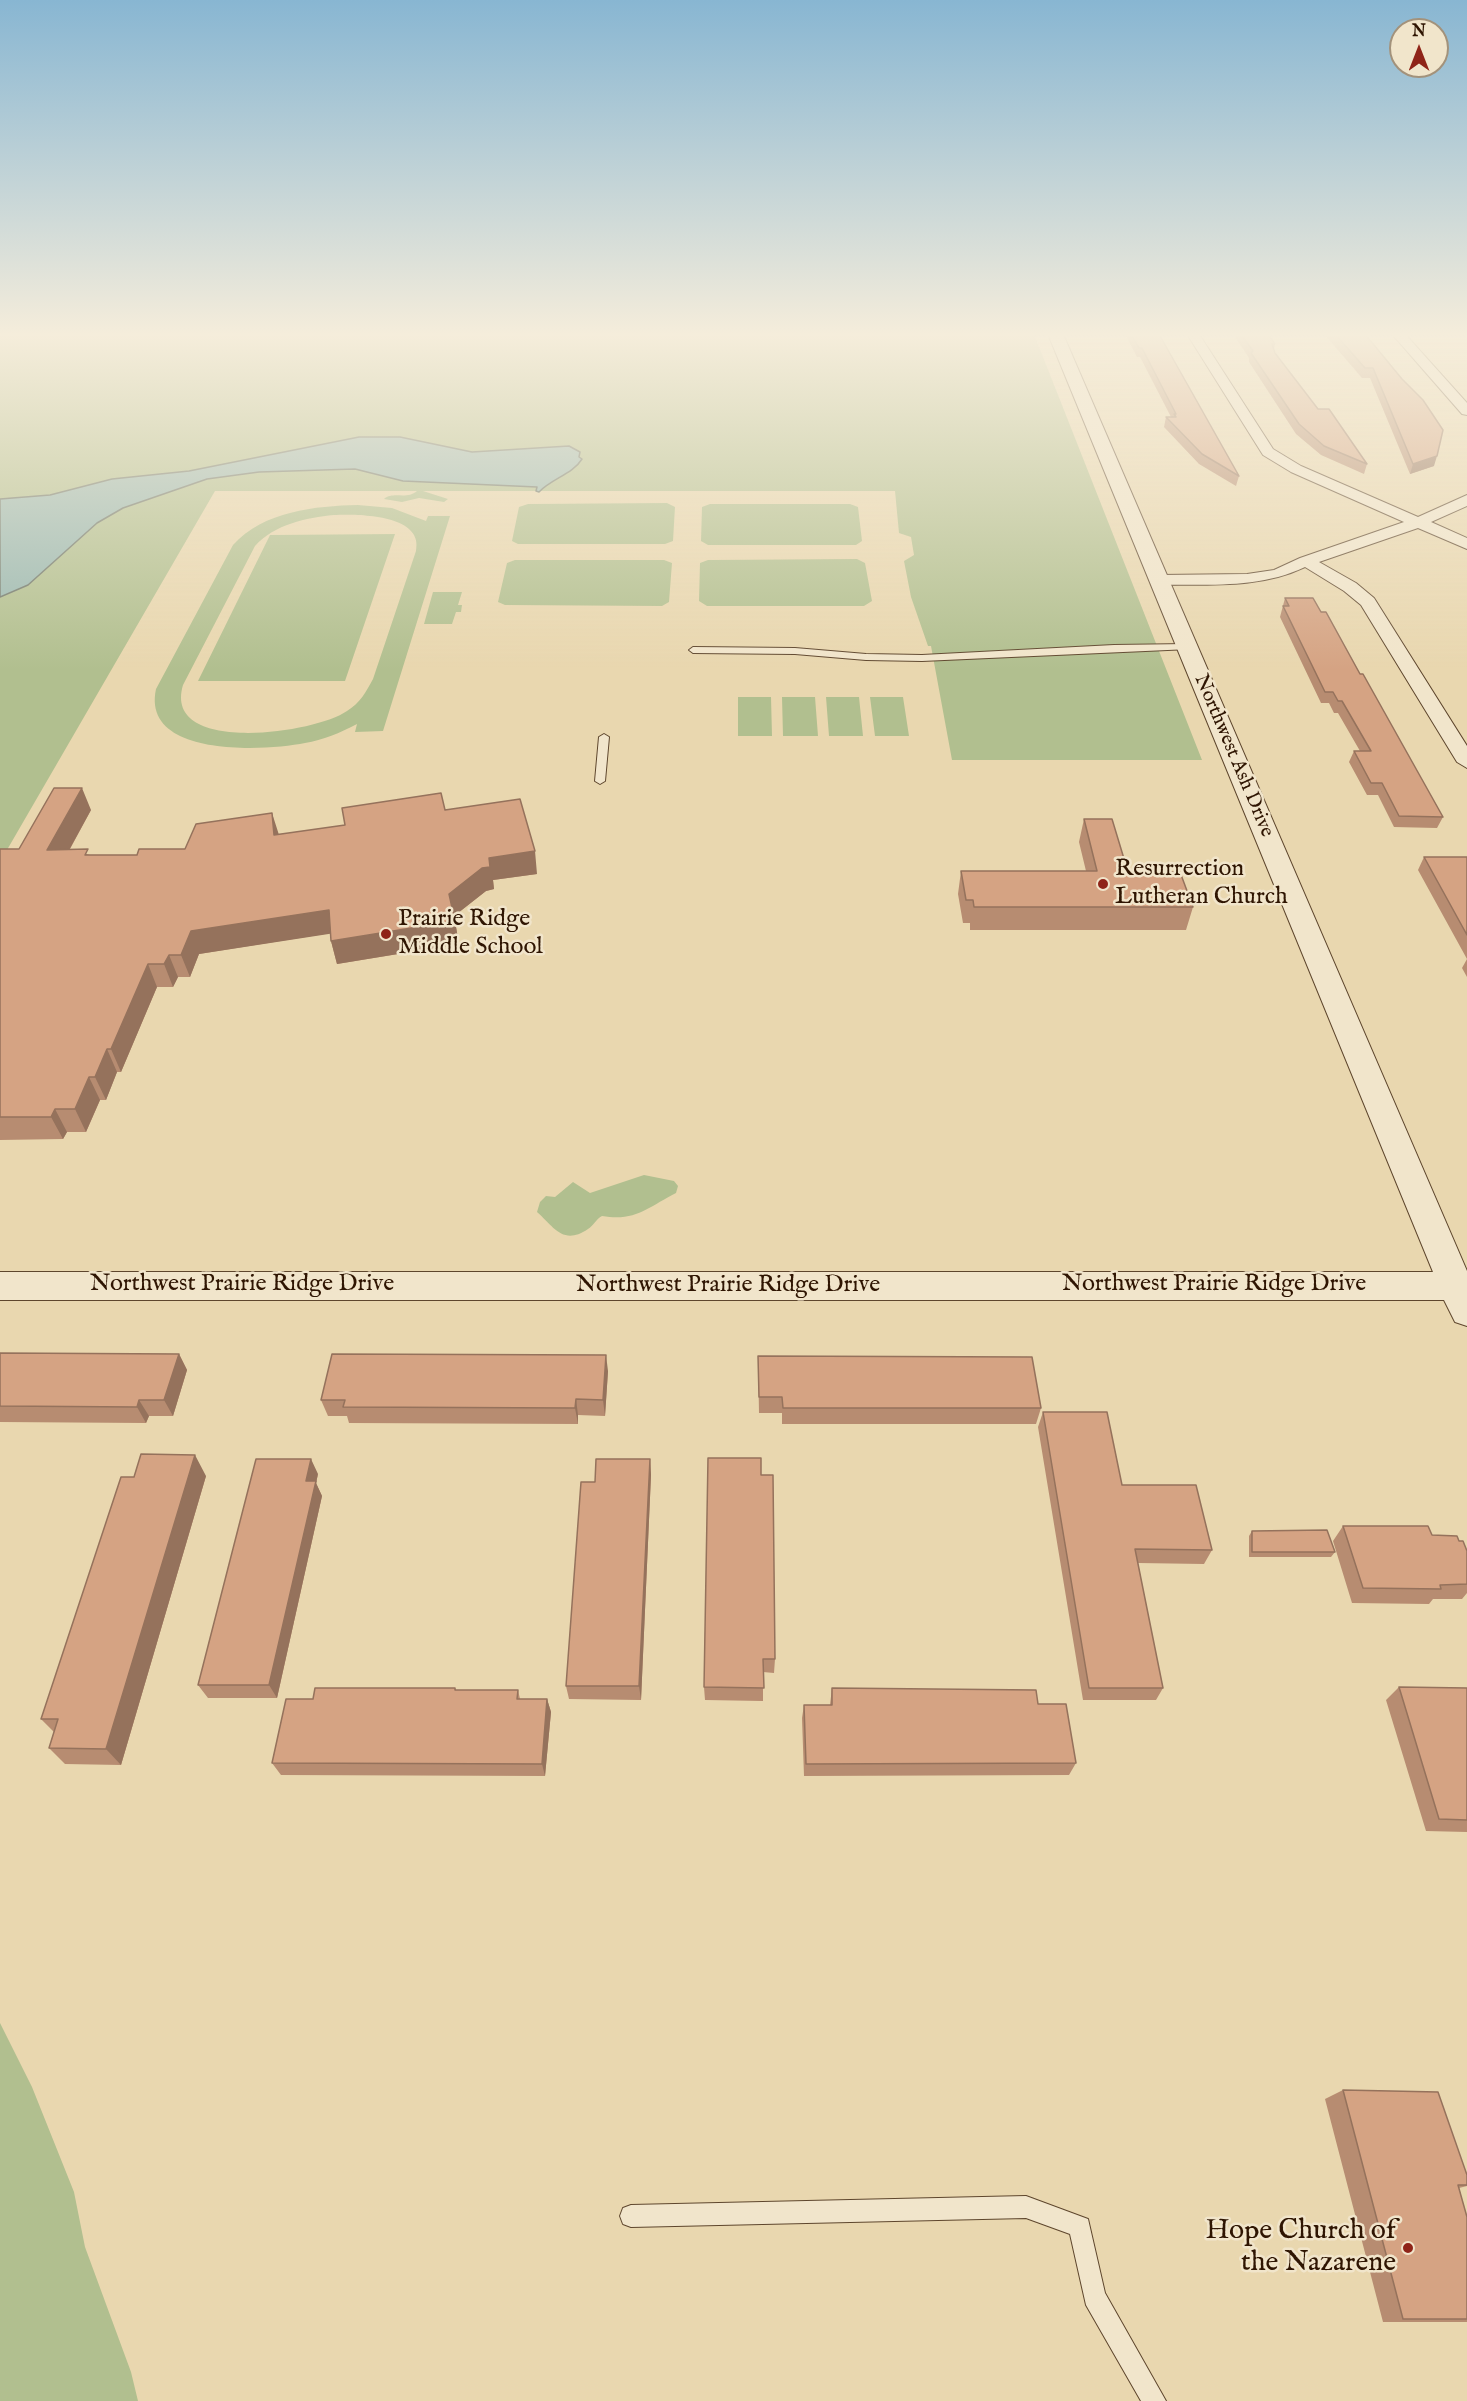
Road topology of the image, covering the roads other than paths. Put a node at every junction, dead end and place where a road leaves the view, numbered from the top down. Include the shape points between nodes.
1 (1102, 446) edge
2 (1264, 446) edge
3 (1467, 500) edge
4 (1417, 523) junction
5 (1467, 544) edge
6 (1306, 561) junction
7 (1156, 573) junction
8 (1187, 647) junction
9 (693, 650) dead end
10 (1443, 722) junction
11 (1467, 722) edge
12 (604, 737) dead end
13 (1467, 762) edge
14 (600, 781) dead end
15 (0, 1286) edge
16 (1463, 1295) edge
17 (632, 2216) dead end
18 (1154, 2401) edge

1 - 7 street, Northwest Ash Drive
2 - 4 street via 1296,469
3 - 4 street
4 - 5 street
4 - 6 street
6 - 7 street via 1278,574 1247,579
6 - 10 street via 1350,586 1368,602
7 - 8 street, Northwest Ash Drive
8 - 9 lane via 922,658
8 - 16 street, Northwest Ash Drive
10 - 11 street
10 - 13 street
12 - 14 lane
15 - 16 street, Northwest Prairie Ridge Drive
17 - 18 lane via 1026,2207 1080,2227 1094,2297

